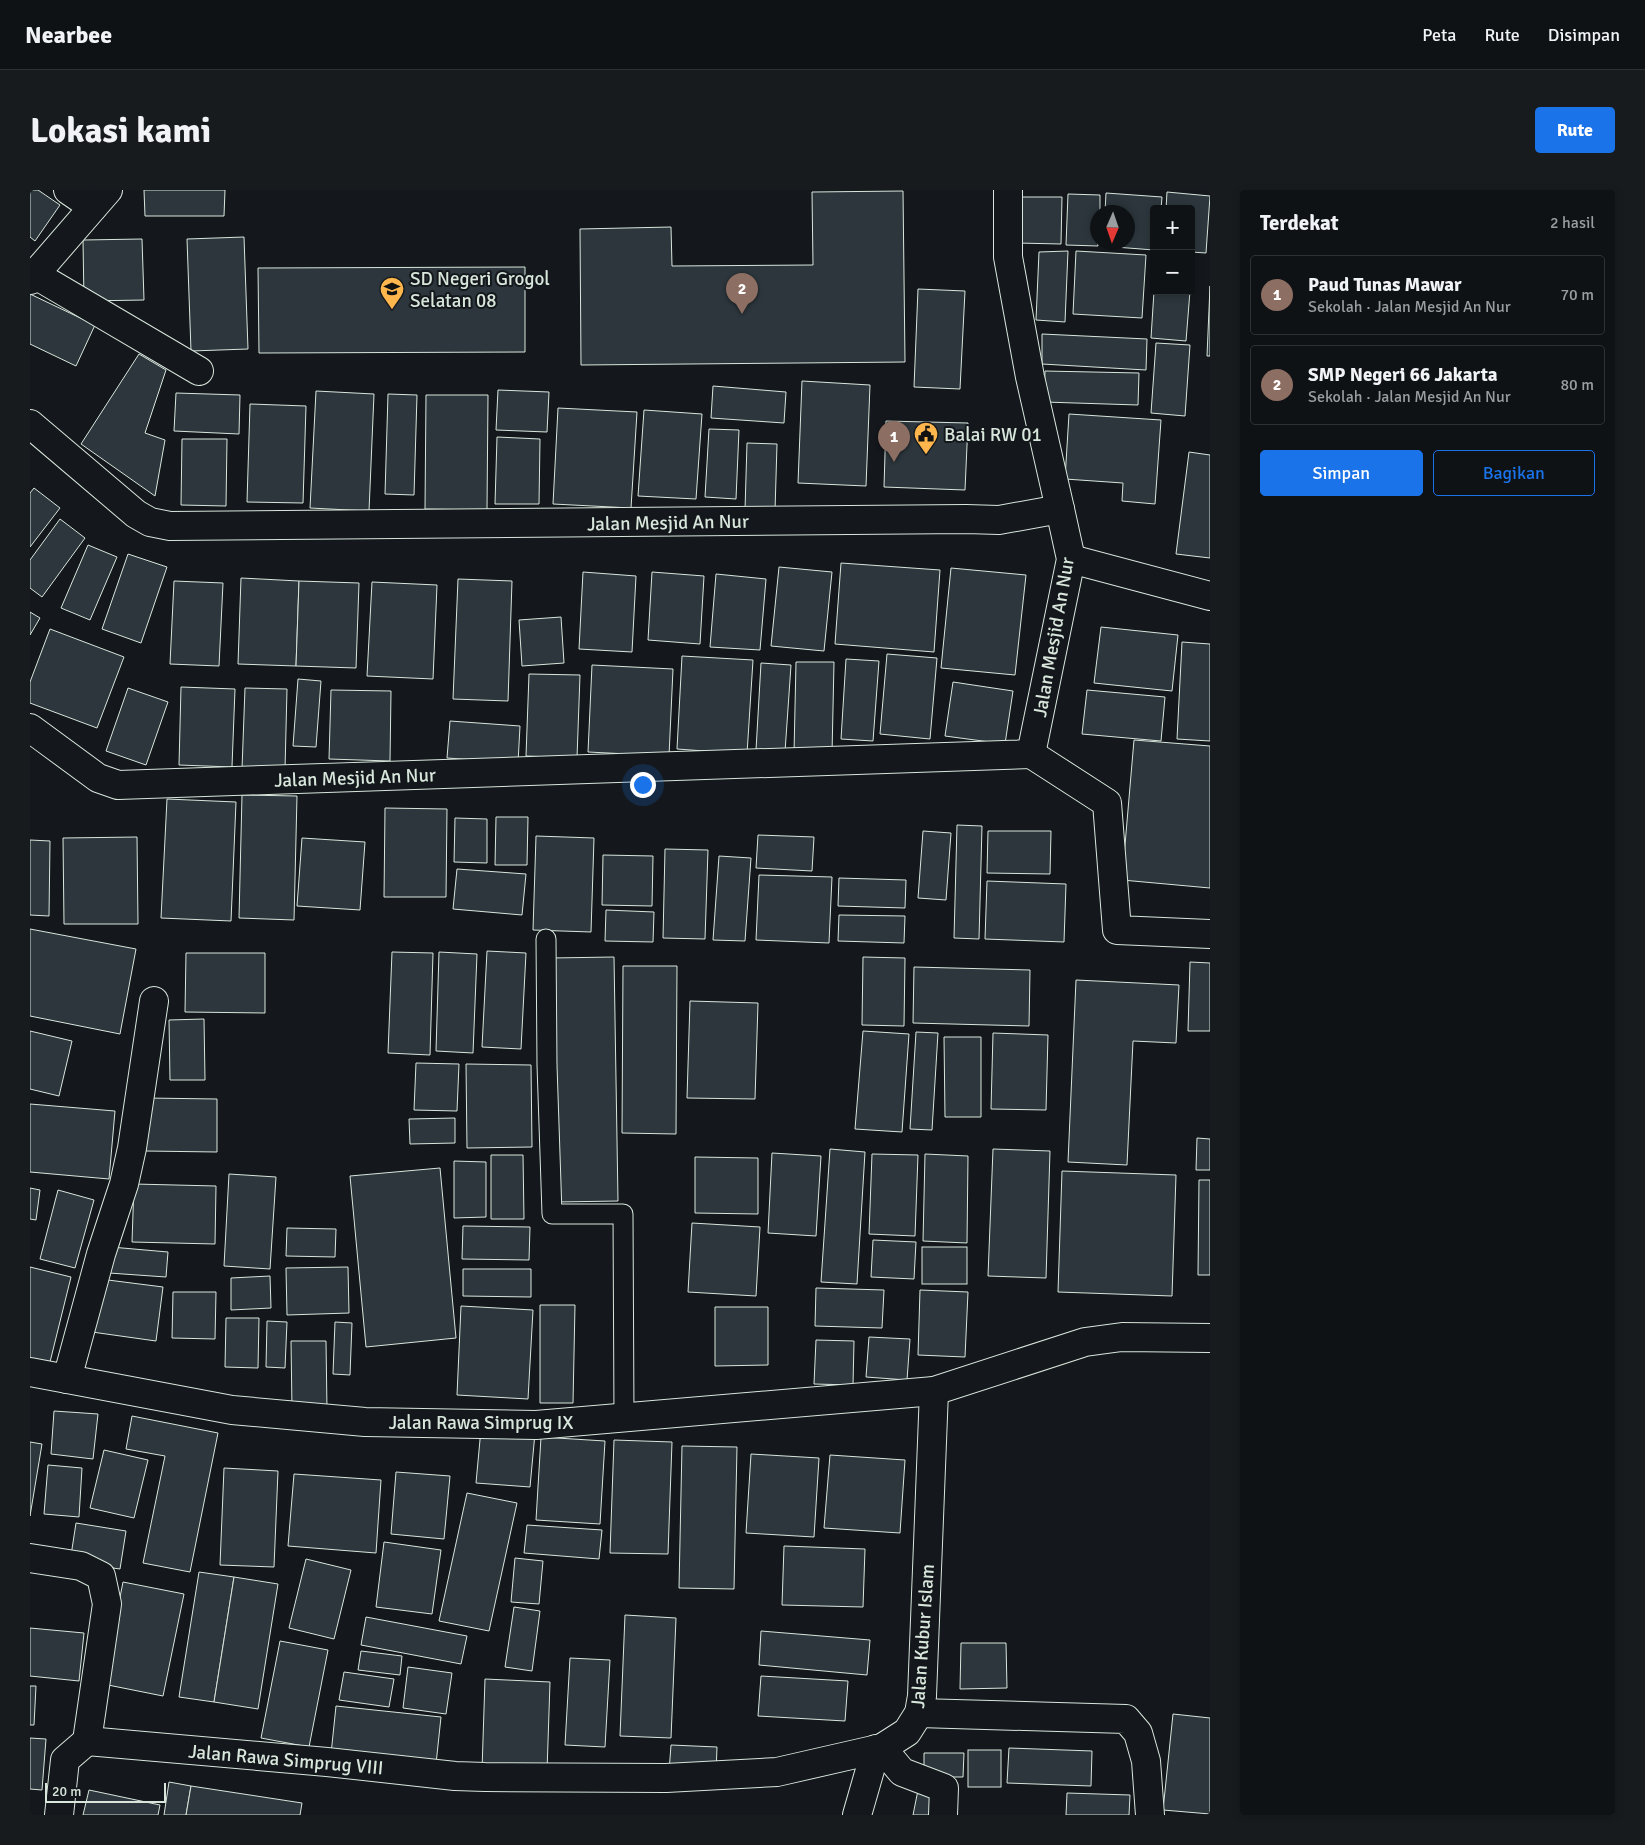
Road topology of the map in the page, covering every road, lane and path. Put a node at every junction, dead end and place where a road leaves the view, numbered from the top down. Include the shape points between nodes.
1 (68, 190) edge
2 (1008, 190) edge
3 (101, 199) edge
4 (32, 277) edge
5 (199, 370) dead end
6 (30, 424) edge
7 (1060, 508) junction
8 (1071, 558) junction
9 (1210, 596) edge
10 (30, 728) edge
11 (1031, 754) junction
12 (1210, 934) edge
13 (546, 939) dead end
14 (154, 1001) dead end
15 (1210, 1338) edge
16 (30, 1372) edge
17 (67, 1379) junction
18 (934, 1391) junction
19 (624, 1417) junction
20 (30, 1558) edge
21 (919, 1713) junction
22 (87, 1741) junction
23 (879, 1749) junction
24 (485, 1777) joint
25 (59, 1815) edge
26 (856, 1815) edge
27 (943, 1815) edge
28 (1150, 1815) edge

1 - 3 street
2 - 7 street via 1008,257 1030,377
3 - 4 street
4 - 5 street
6 - 7 street, Jalan Mesjid An Nur via 136,514 150,522 170,526 999,520
7 - 8 street, Jalan Mesjid An Nur
8 - 9 street
8 - 11 street, Jalan Mesjid An Nur
10 - 11 street, Jalan Mesjid An Nur via 98,778 118,786
11 - 12 street via 1107,802 1117,930
13 - 19 lane via 552,1214 623,1214
14 - 17 street via 124,1184
15 - 18 street via 1122,1337 1085,1342
16 - 17 street, Jalan Rawa Simprug IX
17 - 19 street, Jalan Rawa Simprug IX via 232,1410 365,1422 547,1424
18 - 19 street, Jalan Rawa Simprug IX
18 - 21 street, Jalan Kubur Islam
20 - 22 street via 81,1566 101,1576 107,1604
21 - 23 street, Jalan Kubur Islam via 906,1732
21 - 28 street via 1126,1719 1138,1733 1146,1761
22 - 24 street, Jalan Rawa Simprug VIII
22 - 25 street via 65,1760
23 - 24 street, Jalan Kubur Islam via 777,1772 666,1778
23 - 26 street
23 - 27 street via 902,1772 944,1788

